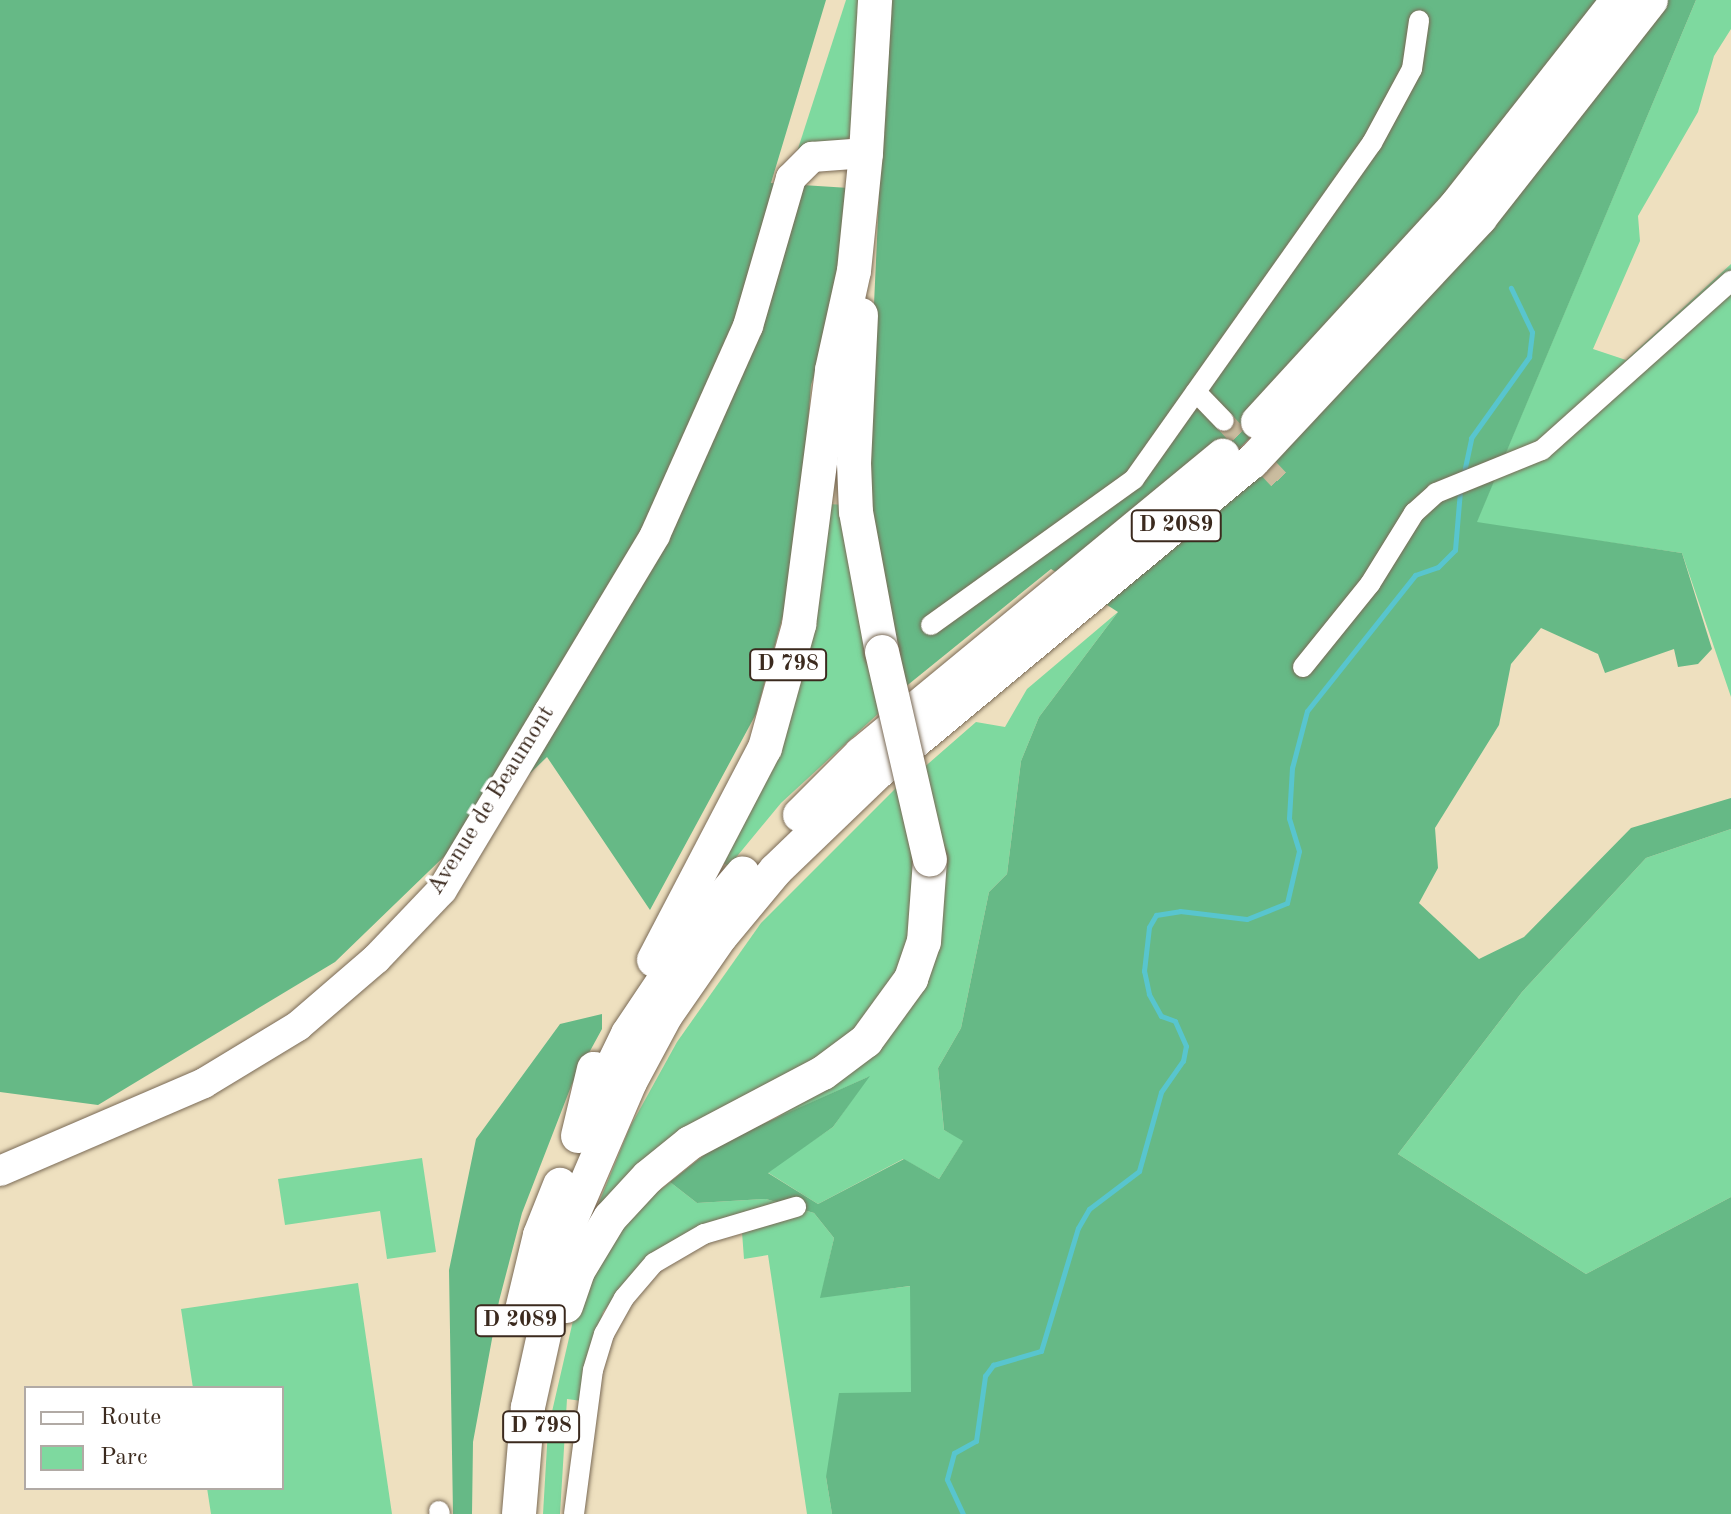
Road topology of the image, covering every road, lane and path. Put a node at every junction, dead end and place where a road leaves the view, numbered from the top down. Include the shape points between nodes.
1 (875, 0) edge
2 (1618, 0) edge
3 (1651, 0) edge
4 (1419, 21) dead end
5 (866, 153) junction
6 (1731, 281) edge
7 (1196, 392) junction
8 (1224, 421) tunnel mouth
9 (931, 625) dead end
10 (1303, 667) dead end
11 (578, 1136) junction
12 (0, 1171) edge
13 (796, 1207) dead end
14 (497, 1514) edge
15 (519, 1514) edge
16 (534, 1514) edge
17 (574, 1514) edge

1 - 5 main road
2 - 11 main road, D 2089 via 1456,206 1236,446 861,754 754,861 709,913 628,1034
3 - 15 main road, D 2089 via 1480,218 1252,462 878,772 776,870 721,936 666,1015 630,1082 568,1226 528,1407
4 - 7 street via 1412,69 1372,143
5 - 11 main road, D 798 via 854,271 832,370 811,563 765,748 591,1076
5 - 12 main road, Avenue de Beaumont via 831,153 801,165 791,178 762,285 710,419 655,535 442,890 376,959 287,1033 204,1083
5 - 16 main road, D 798, bridge via 854,463 865,575 930,860 931,903 919,955 911,979 866,1041 823,1073 690,1143 648,1177 602,1231 578,1271 554,1340
6 - 10 street via 1542,450 1436,493 1414,513 1370,584
7 - 8 street
7 - 9 street via 1134,479
11 - 14 main road, D 2089 via 540,1235 521,1314 506,1396
13 - 17 street via 704,1234 654,1263 624,1298 604,1334 593,1370

